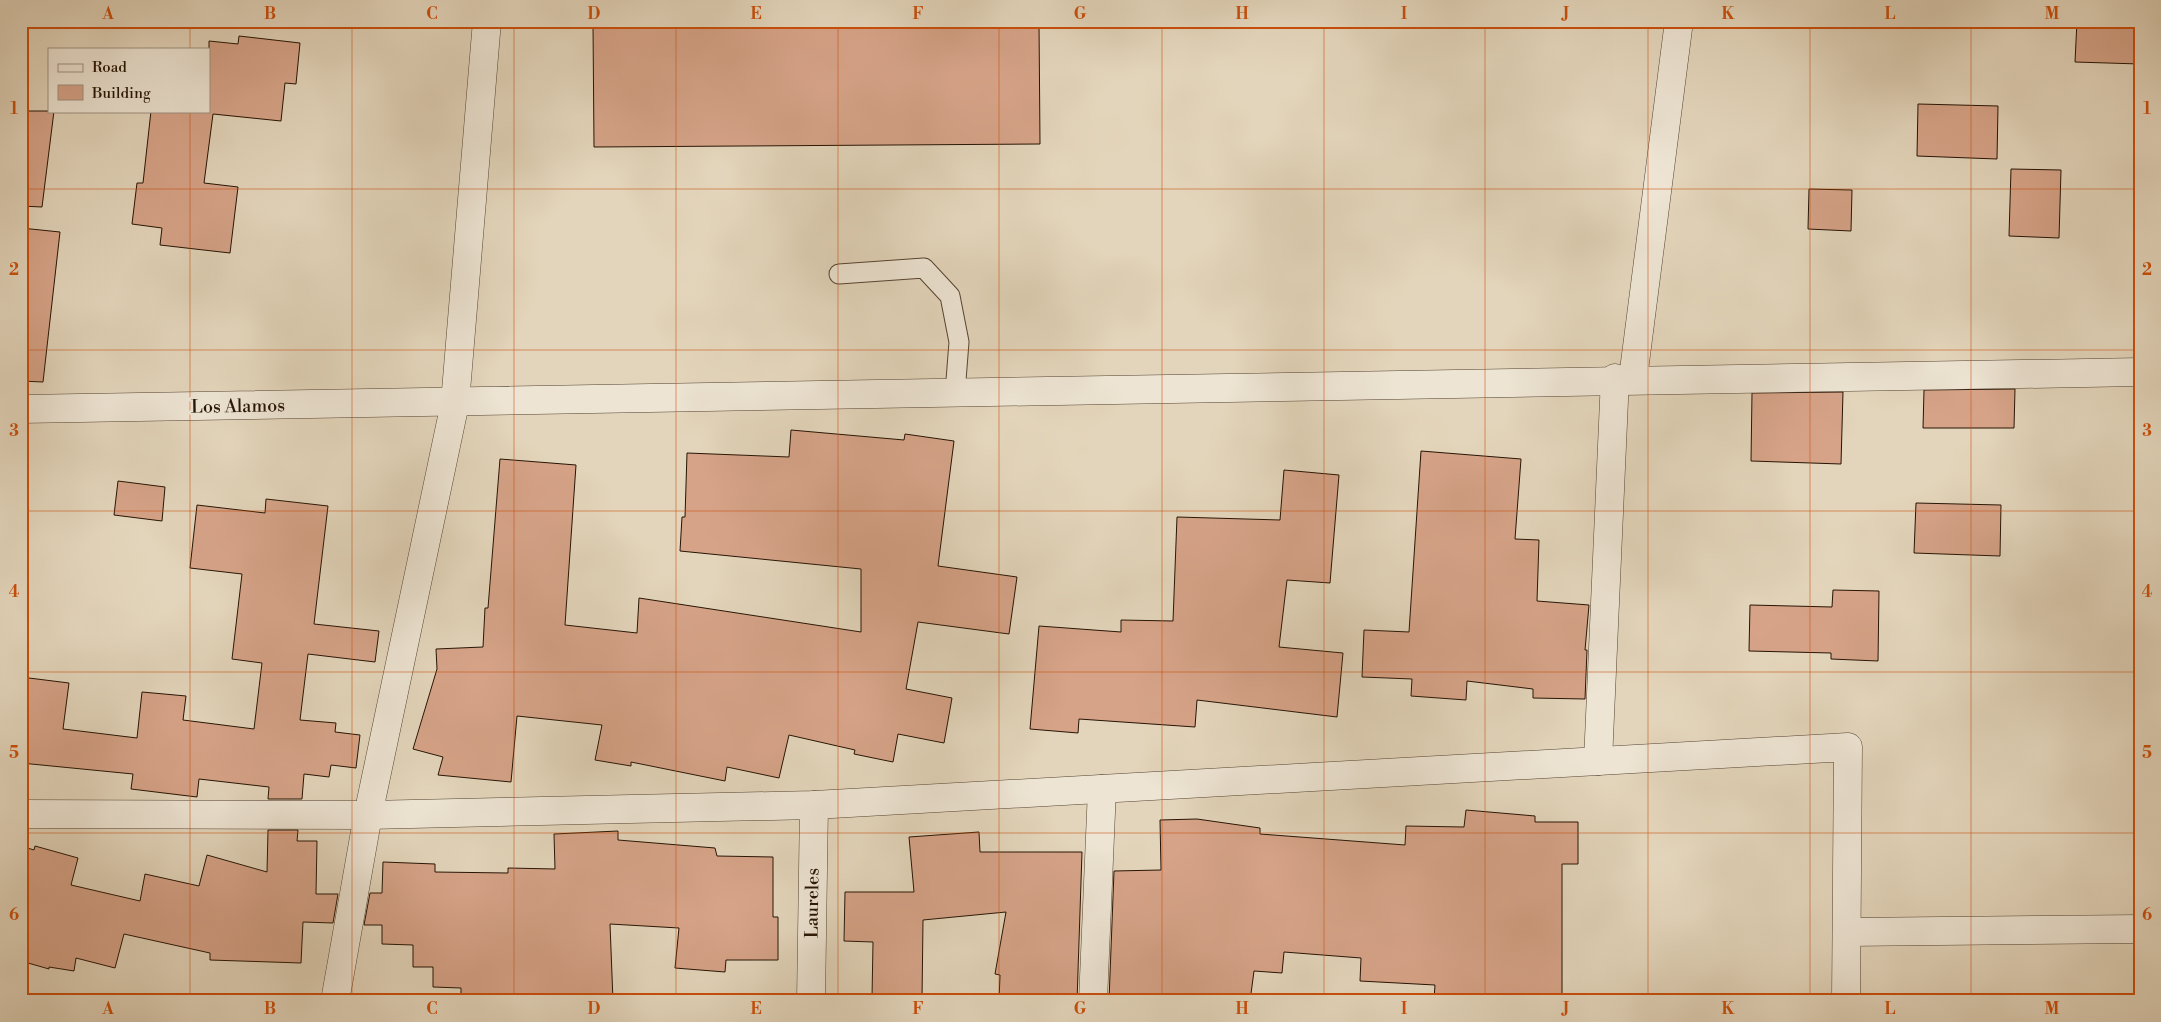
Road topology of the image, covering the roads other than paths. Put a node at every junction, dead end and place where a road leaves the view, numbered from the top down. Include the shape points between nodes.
1 (487, 21) edge
2 (1679, 21) edge
3 (839, 274) dead end
4 (2140, 372) edge
5 (1624, 378) junction
6 (955, 393) junction
7 (455, 403) junction
8 (21, 409) edge
9 (1598, 761) junction
10 (1102, 789) junction
11 (814, 805) junction
12 (21, 814) edge
13 (368, 815) junction
14 (2140, 928) edge
15 (1847, 932) junction
16 (335, 1001) edge
17 (811, 1001) edge
18 (1093, 1001) edge
19 (1846, 1001) edge

1 - 7 street
2 - 5 street
3 - 6 lane via 924,268 950,296 959,342
4 - 5 street, Los Alamos
5 - 6 street, Los Alamos
5 - 9 street
6 - 7 street, Los Alamos
7 - 8 street, Los Alamos
7 - 13 street
9 - 10 street
9 - 15 street via 1848,747
10 - 11 street
10 - 18 street
11 - 13 street
11 - 17 street, Laureles
12 - 13 street
13 - 16 street
14 - 15 street
15 - 19 street

